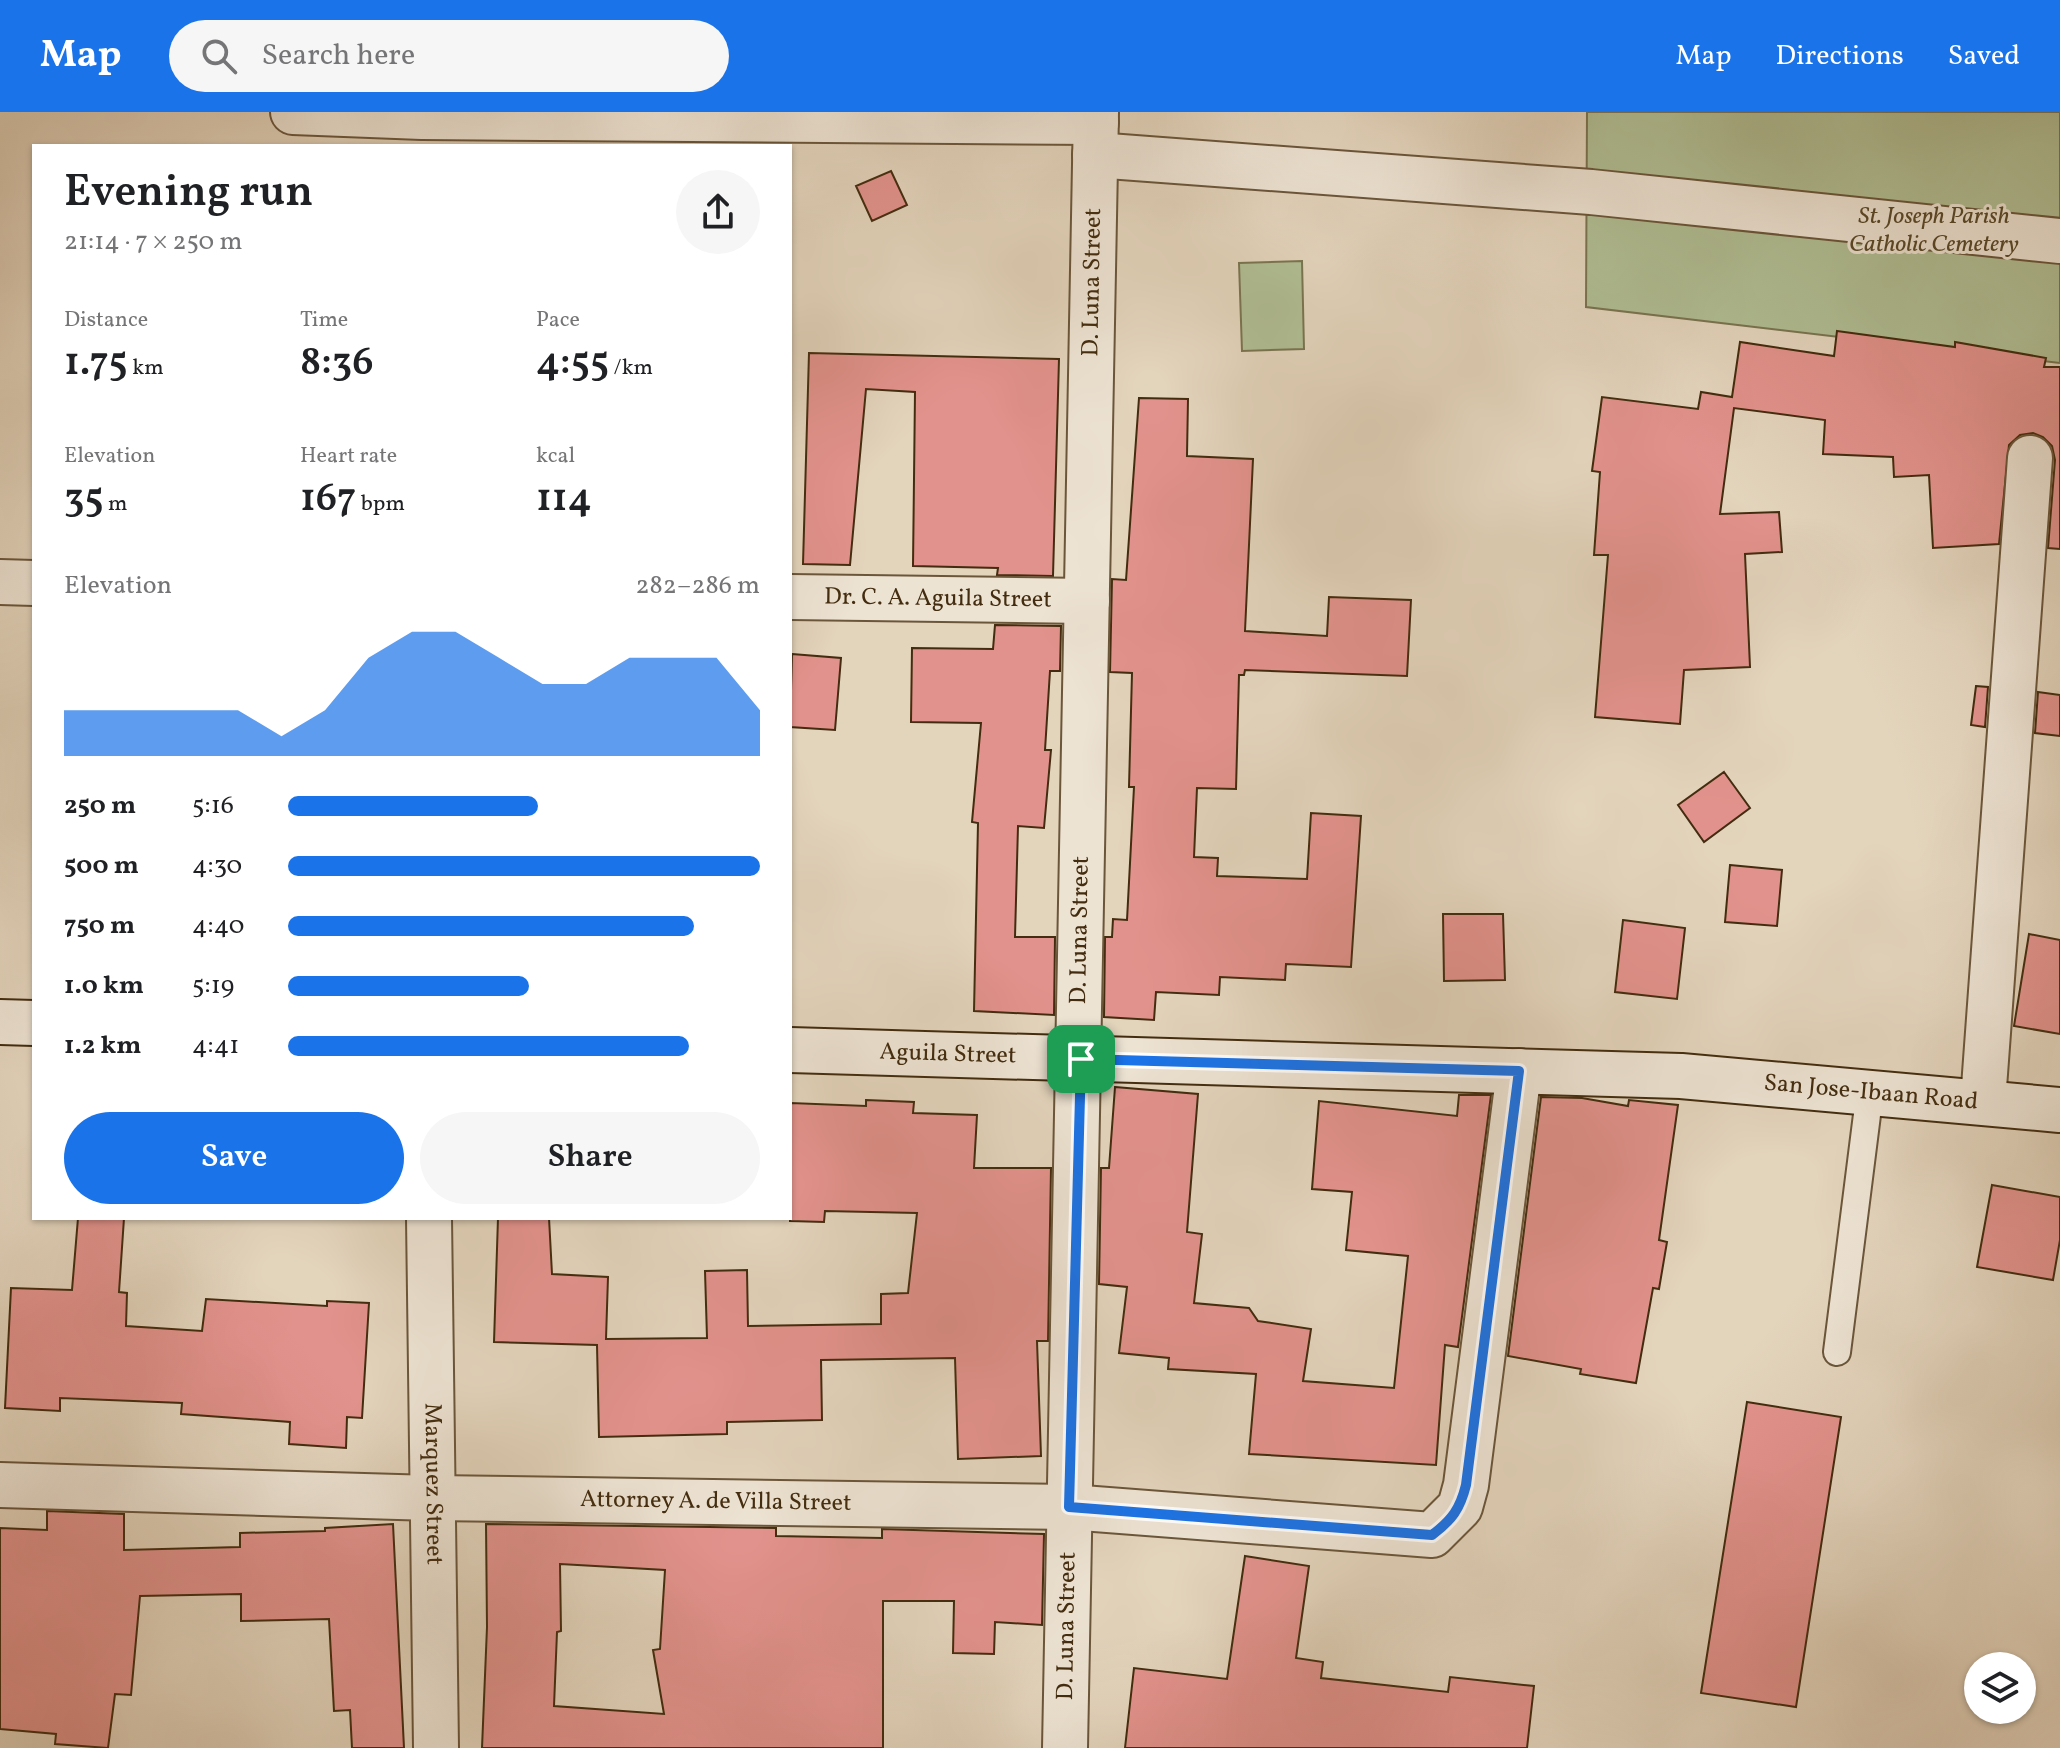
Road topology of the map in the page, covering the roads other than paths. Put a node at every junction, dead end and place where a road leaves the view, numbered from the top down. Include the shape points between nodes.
1 (293, 112) edge
2 (422, 125) edge
3 (1096, 130) edge
4 (2060, 241) edge
5 (2030, 458) dead end
6 (0, 582) edge
7 (32, 583) edge
8 (792, 597) edge
9 (1087, 601) junction
10 (0, 1022) edge
11 (32, 1023) edge
12 (792, 1050) edge
13 (1081, 1059) junction
14 (1519, 1071) junction
15 (1681, 1076) joint
16 (1870, 1091) junction
17 (1983, 1101) junction
18 (2060, 1110) edge
19 (429, 1220) edge
20 (1837, 1352) dead end
21 (0, 1485) edge
22 (432, 1498) junction
23 (1069, 1507) junction
24 (436, 1748) edge
25 (1065, 1748) edge

1 - 2 street
2 - 3 street
3 - 4 street via 1591,192
3 - 9 street, D. Luna Street
5 - 17 street
6 - 7 street
8 - 9 street, Dr. C. A. Aguila Street
9 - 13 street, D. Luna Street
10 - 11 street
12 - 13 street, Aguila Street
13 - 14 street, Aguila Street
13 - 23 street, D. Luna Street
14 - 15 street, Aguila Street
14 - 23 street, Attorney A. de Villa Street via 1466,1485 1460,1507 1432,1535
15 - 16 street, San Jose-Ibaan Road
16 - 17 street, San Jose-Ibaan Road
16 - 20 lane
17 - 18 street, San Jose-Ibaan Road
19 - 22 street, Marquez Street
21 - 22 street, Attorney A. de Villa Street
22 - 23 street, Attorney A. de Villa Street
22 - 24 street, Marquez Street
23 - 25 street, D. Luna Street

